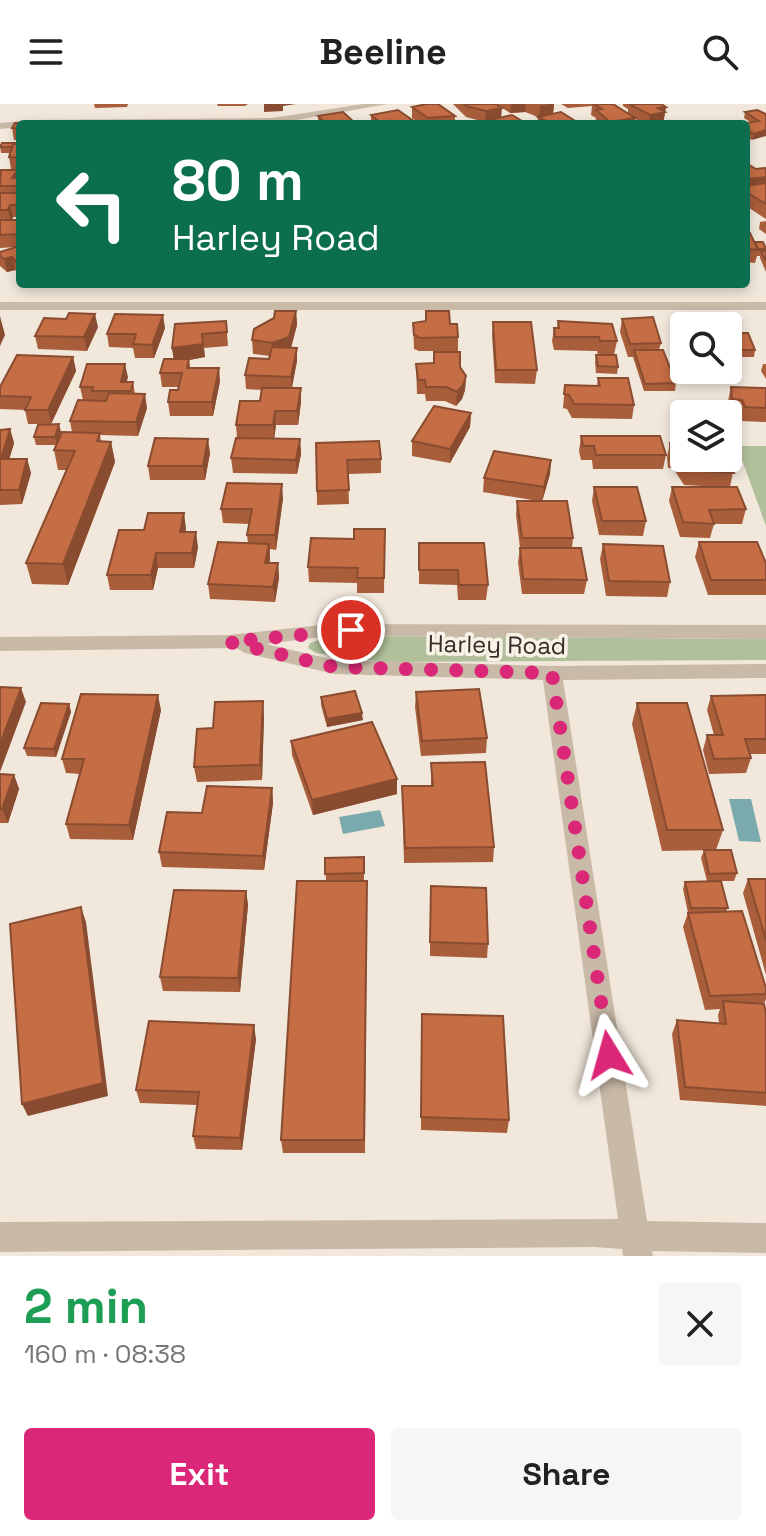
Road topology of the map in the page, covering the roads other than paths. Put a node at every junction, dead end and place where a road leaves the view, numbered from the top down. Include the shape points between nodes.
1 (383, 104) edge
2 (279, 120) edge
3 (0, 306) edge
4 (766, 306) edge
5 (766, 632) edge
6 (229, 642) junction
7 (0, 644) edge
8 (766, 671) edge
9 (552, 673) junction
10 (0, 1237) edge
11 (766, 1238) edge
12 (637, 1246) edge

1 - 2 street
3 - 4 street
5 - 6 street, Harley Road via 330,630
6 - 7 street, Harley Road
6 - 9 street, Harley Road via 334,667
8 - 9 street, Harley Road
9 - 12 street
10 - 12 street via 594,1232
11 - 12 street

